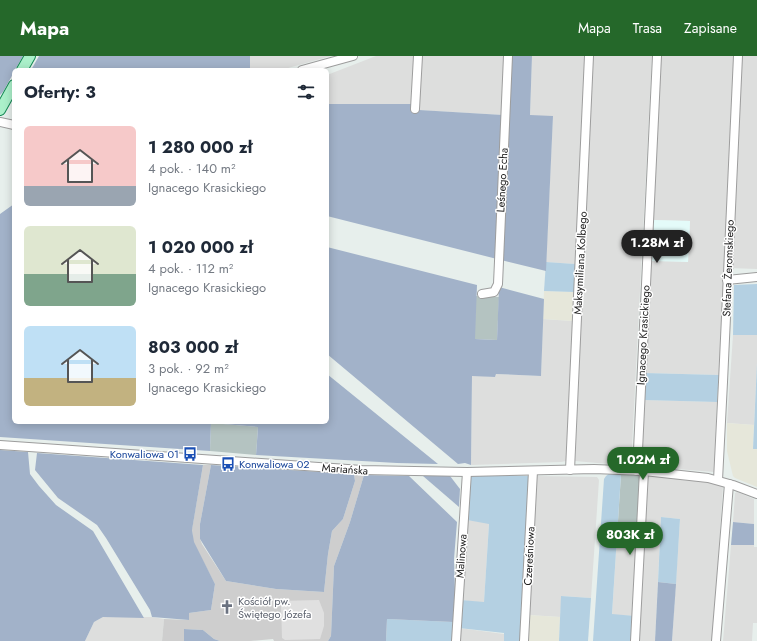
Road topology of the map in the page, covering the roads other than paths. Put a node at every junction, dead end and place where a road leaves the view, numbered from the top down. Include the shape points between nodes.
1 (30, 56) edge
2 (353, 56) edge
3 (418, 56) edge
4 (508, 56) edge
5 (589, 56) edge
6 (657, 56) edge
7 (738, 56) edge
8 (23, 68) edge
9 (309, 68) edge
10 (12, 89) edge
11 (415, 109) dead end
12 (0, 110) edge
13 (0, 122) edge
14 (12, 125) edge
15 (757, 277) edge
16 (727, 280) junction
17 (482, 294) dead end
18 (0, 444) edge
19 (570, 470) junction
20 (533, 471) junction
21 (640, 471) junction
22 (467, 472) junction
23 (718, 480) junction
24 (729, 484) junction
25 (757, 494) edge
26 (456, 641) edge
27 (524, 641) edge
28 (635, 641) edge
29 (716, 641) edge

1 - 8 main road
2 - 9 street
3 - 11 street
4 - 17 street, Leśnego Echa via 498,284 494,292
5 - 19 street, Maksymiliana Kolbego
6 - 21 street, Ignacego Krasickiego
7 - 16 street, Stefana Żeromskiego
10 - 12 main road
13 - 14 street
15 - 16 street
16 - 23 street, Stefana Żeromskiego
18 - 22 street, Mariańska via 362,470
19 - 20 street, Mariańska
19 - 21 street, Mariańska
20 - 22 street, Mariańska
20 - 27 street, Czereśniowa
21 - 23 street, Mariańska
21 - 28 street, Ignacego Krasickiego
22 - 26 street, Malinowa
23 - 24 street, Mariańska
24 - 25 street, Mariańska
24 - 29 street

